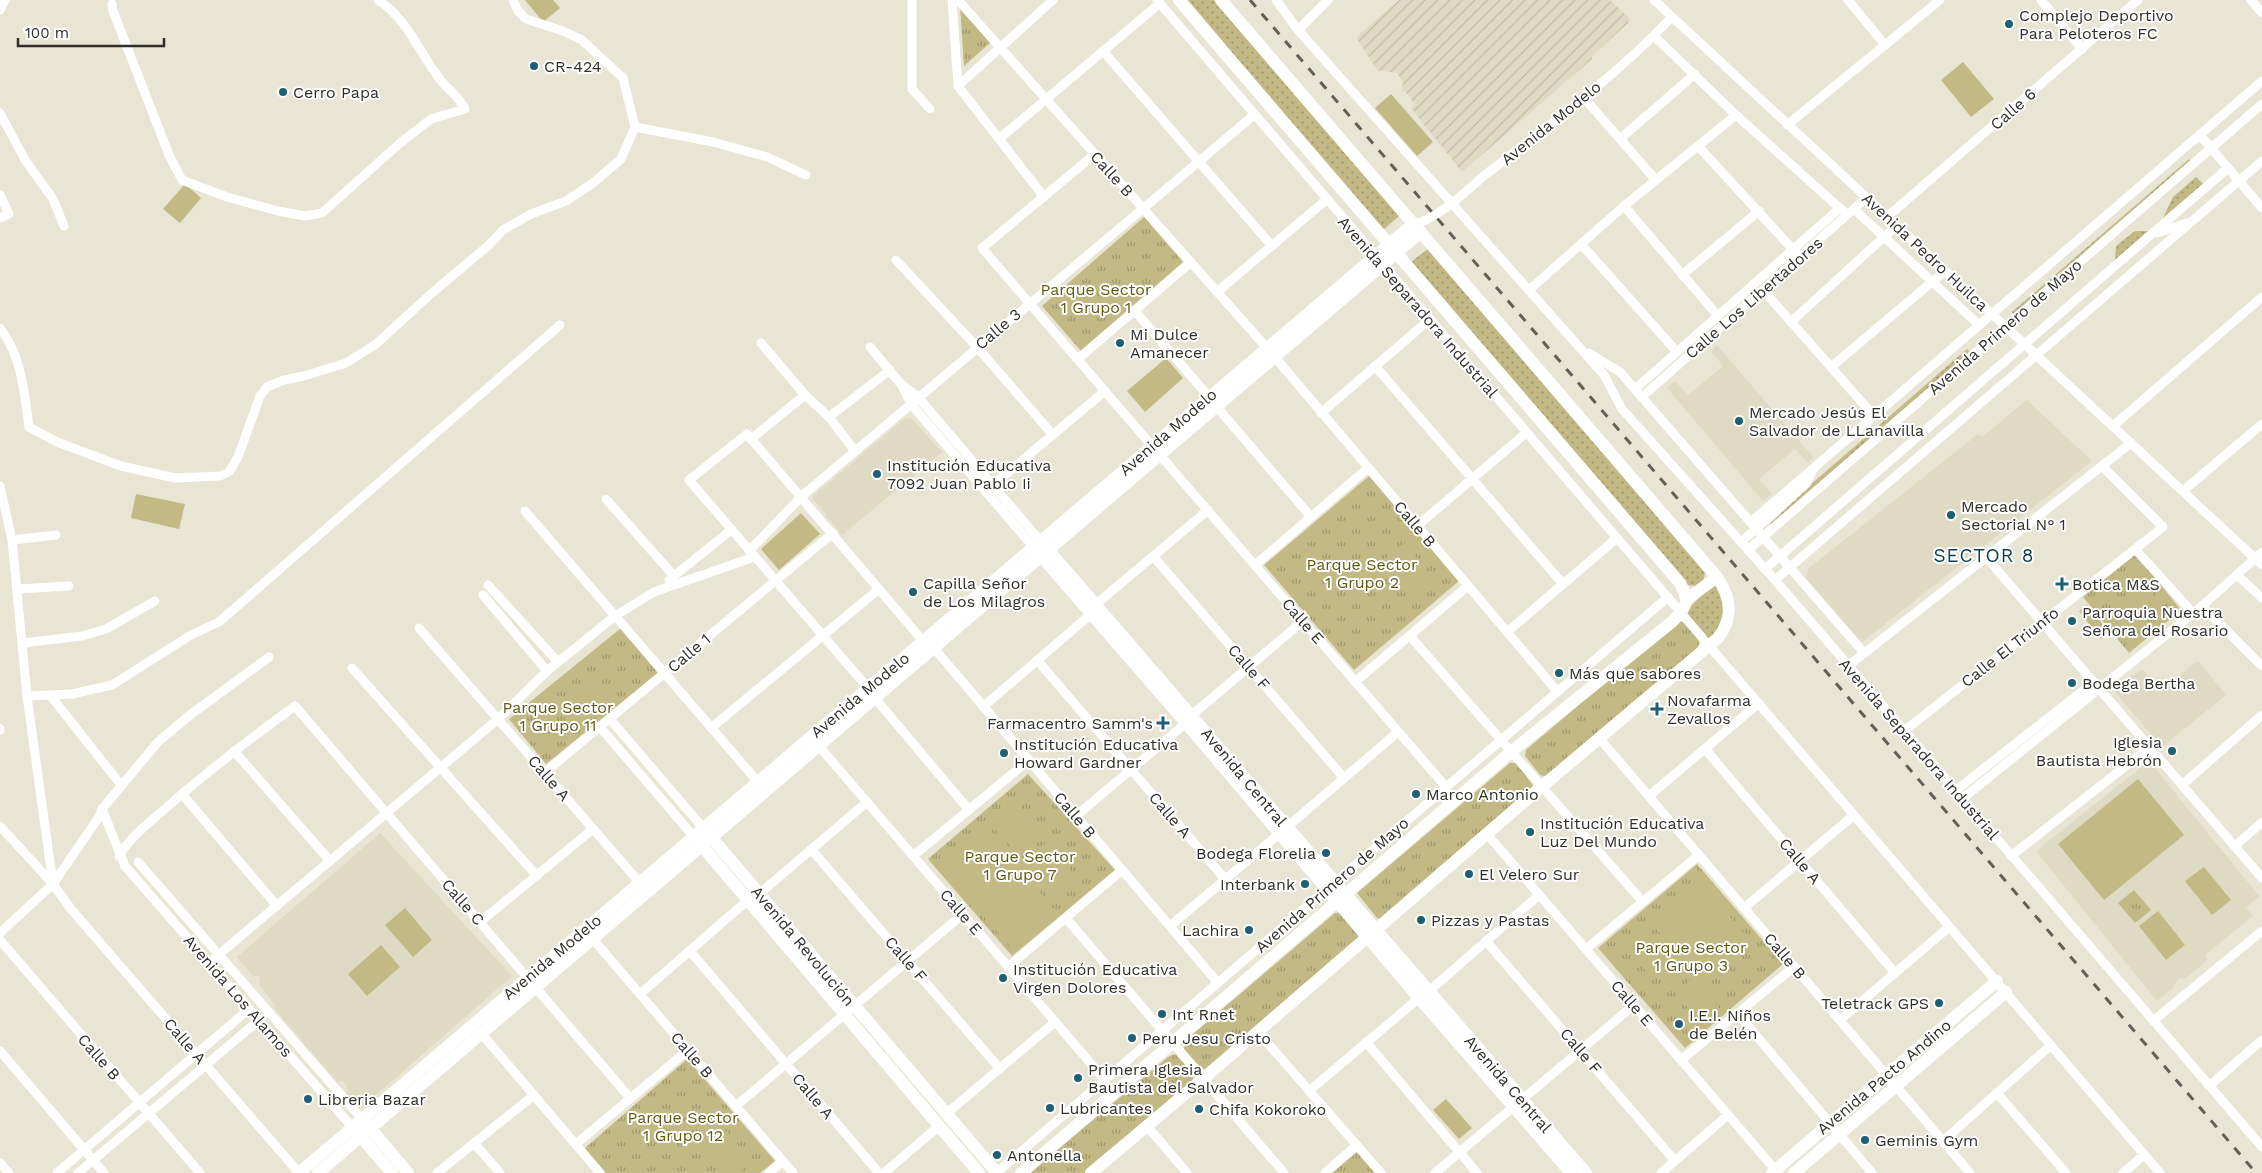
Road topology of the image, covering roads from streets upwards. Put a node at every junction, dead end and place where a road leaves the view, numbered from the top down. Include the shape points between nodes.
1 (5, 0) edge
2 (378, 0) edge
3 (513, 0) edge
4 (912, 0) edge
5 (952, 0) edge
6 (958, 0) edge
7 (1053, 0) edge
8 (1179, 0) edge
9 (1221, 0) edge
10 (1276, 0) edge
11 (1328, 0) edge
12 (1654, 0) edge
13 (1848, 0) edge
14 (1940, 0) edge
15 (2041, 0) edge
16 (2138, 0) edge
17 (2251, 0) edge
18 (1158, 2) edge
19 (112, 4) dead end
20 (0, 10) edge
21 (2262, 13) edge
22 (1672, 16) junction
23 (1298, 30) junction
24 (1654, 36) junction
25 (1885, 45) junction
26 (1000, 48) junction
27 (2082, 49) junction
28 (1103, 51) junction
29 (1695, 74) junction
30 (2262, 81) edge
31 (958, 86) junction
32 (1584, 98) junction
33 (1046, 99) junction
34 (2262, 104) edge
35 (930, 109) dead end
36 (0, 113) edge
37 (1254, 115) junction
38 (1736, 115) junction
39 (1787, 125) junction
40 (636, 128) junction
41 (2200, 134) junction
42 (1621, 138) junction
43 (999, 139) junction
44 (1698, 146) junction
45 (2211, 148) junction
46 (1095, 154) junction
47 (2262, 160) edge
48 (1199, 162) junction
49 (2228, 168) junction
50 (806, 176) dead end
51 (1656, 180) junction
52 (2239, 180) junction
53 (0, 195) edge
54 (1044, 197) junction
55 (1866, 198) junction
56 (1326, 200) junction
57 (1451, 202) junction
58 (1624, 206) junction
59 (1143, 208) junction
60 (1840, 208) junction
61 (2262, 208) edge
62 (1759, 211) junction
63 (1851, 213) junction
64 (1887, 217) junction
65 (0, 218) edge
66 (2190, 222) junction
67 (64, 226) dead end
68 (1419, 226) junction
69 (1896, 226) junction
70 (2152, 234) junction
71 (1885, 238) junction
72 (1581, 244) junction
73 (1272, 246) junction
74 (1392, 248) junction
75 (1794, 250) junction
76 (1801, 257) junction
77 (896, 260) dead end
78 (1378, 260) junction
79 (1190, 262) junction
80 (1944, 271) junction
81 (1682, 275) junction
82 (1932, 282) junction
83 (1529, 290) junction
84 (1763, 290) junction
85 (1217, 292) junction
86 (2262, 297) edge
87 (1030, 303) junction
88 (1135, 311) junction
89 (1992, 314) junction
90 (1718, 316) junction
91 (1430, 320) junction
92 (1791, 322) junction
93 (560, 325) dead end
94 (1979, 325) junction
95 (2005, 327) junction
96 (0, 328) edge
97 (761, 343) dead end
98 (2025, 344) junction
99 (870, 347) dead end
100 (977, 347) junction
101 (1580, 348) junction
102 (1270, 352) junction
103 (1677, 352) junction
104 (2036, 355) junction
105 (1078, 359) junction
106 (1375, 366) junction
107 (1831, 367) junction
108 (890, 370) junction
109 (900, 383) junction
110 (1635, 389) junction
111 (1105, 391) junction
112 (805, 395) junction
113 (918, 396) junction
114 (1642, 397) junction
115 (1212, 402) junction
116 (910, 404) junction
117 (1321, 412) junction
118 (1874, 416) junction
119 (829, 417) junction
120 (2262, 424) edge
121 (2113, 426) junction
122 (1526, 433) junction
123 (1053, 435) junction
124 (751, 439) junction
125 (2131, 443) junction
126 (1156, 450) junction
127 (855, 451) junction
128 (2102, 466) junction
129 (1368, 468) junction
130 (1472, 479) junction
131 (993, 485) junction
132 (0, 486) edge
133 (2183, 491) junction
134 (802, 496) junction
135 (606, 498) dead end
136 (1208, 510) junction
137 (525, 511) dead end
138 (1311, 517) junction
139 (1753, 525) junction
140 (1417, 526) junction
141 (731, 530) junction
142 (832, 533) junction
143 (56, 535) dead end
144 (1763, 537) junction
145 (1617, 538) junction
146 (12, 540) junction
147 (1741, 542) junction
148 (1041, 549) junction
149 (2135, 549) junction
150 (1748, 550) junction
151 (752, 554) junction
152 (1153, 556) junction
153 (1780, 556) junction
154 (1986, 557) junction
155 (2260, 558) edge
156 (1255, 565) junction
157 (1790, 568) junction
158 (1765, 569) junction
159 (674, 576) junction
160 (2238, 576) junction
161 (1717, 577) junction
162 (1775, 580) junction
163 (776, 581) junction
164 (1563, 584) junction
165 (488, 585) dead end
166 (69, 586) dead end
167 (1468, 586) junction
168 (879, 588) junction
169 (18, 589) junction
170 (654, 592) junction
171 (484, 595) dead end
172 (1668, 597) junction
173 (2262, 598) edge
174 (1686, 600) junction
175 (155, 601) dead end
176 (2202, 606) junction
177 (1093, 610) junction
178 (1681, 613) junction
179 (2193, 613) junction
180 (615, 616) junction
181 (1303, 621) junction
182 (2042, 622) junction
183 (419, 628) dead end
184 (1507, 632) junction
185 (823, 634) junction
186 (1410, 636) junction
187 (23, 643) junction
188 (928, 644) junction
189 (1709, 645) junction
190 (1864, 653) junction
191 (268, 657) dead end
192 (1037, 660) junction
193 (558, 662) junction
194 (1848, 666) junction
195 (2262, 666) edge
196 (1248, 667) junction
197 (352, 668) dead end
198 (547, 671) junction
199 (664, 673) junction
200 (1356, 682) junction
201 (2094, 682) junction
202 (2100, 690) junction
203 (1557, 691) junction
204 (871, 692) junction
205 (50, 695) junction
206 (28, 696) junction
207 (1759, 704) junction
208 (983, 706) junction
209 (2262, 715) edge
210 (498, 719) junction
211 (610, 719) junction
212 (1189, 719) junction
213 (600, 727) junction
214 (711, 728) junction
215 (1904, 731) junction
216 (1398, 732) junction
217 (2023, 737) junction
218 (1600, 739) junction
219 (1500, 740) junction
220 (818, 745) junction
221 (2029, 745) junction
222 (2150, 747) junction
223 (1705, 749) junction
224 (234, 751) junction
225 (1511, 752) junction
226 (1029, 760) junction
227 (441, 767) junction
228 (1131, 769) junction
229 (544, 773) junction
230 (1344, 778) junction
231 (758, 782) junction
232 (121, 785) junction
233 (2182, 785) junction
234 (1446, 787) junction
235 (1542, 787) junction
236 (1955, 791) junction
237 (182, 794) junction
238 (1649, 796) junction
239 (1962, 799) junction
240 (867, 802) junction
241 (102, 809) junction
242 (969, 810) junction
243 (386, 813) junction
244 (1854, 815) junction
245 (1076, 816) junction
246 (2262, 822) edge
247 (0, 826) edge
248 (593, 829) junction
249 (1283, 831) junction
250 (1487, 834) junction
251 (702, 837) junction
252 (2234, 846) junction
253 (812, 849) junction
254 (1698, 855) junction
255 (119, 856) junction
256 (913, 856) junction
257 (2011, 856) junction
258 (330, 861) junction
259 (1800, 861) junction
260 (138, 862) dead end
261 (1122, 870) junction
262 (537, 876) junction
263 (2262, 878) edge
264 (1225, 880) junction
265 (640, 883) junction
266 (53, 884) junction
267 (1330, 886) junction
268 (1540, 895) junction
269 (753, 897) junction
270 (1341, 899) junction
271 (1642, 902) junction
272 (277, 906) junction
273 (1744, 908) junction
274 (963, 914) junction
275 (1066, 918) junction
276 (480, 922) junction
277 (1170, 926) junction
278 (1949, 927) junction
279 (2262, 931) edge
280 (0, 933) edge
281 (1371, 934) junction
282 (592, 938) junction
283 (0, 940) edge
284 (1486, 941) junction
285 (1586, 948) junction
286 (690, 951) junction
287 (218, 955) junction
288 (907, 961) junction
289 (210, 962) junction
290 (1008, 967) junction
291 (1794, 967) junction
292 (1895, 973) junction
293 (1997, 981) junction
294 (531, 982) junction
295 (1218, 983) junction
296 (2006, 992) junction
297 (640, 994) junction
298 (1423, 995) junction
299 (1634, 1005) junction
300 (249, 1009) junction
301 (850, 1010) junction
302 (1738, 1014) junction
303 (259, 1020) junction
304 (1840, 1020) junction
305 (2153, 1021) junction
306 (1055, 1022) junction
307 (1162, 1030) junction
308 (1258, 1032) junction
309 (480, 1033) junction
310 (2262, 1040) edge
311 (1172, 1042) junction
312 (1366, 1042) junction
313 (2051, 1046) junction
314 (688, 1050) junction
315 (0, 1051) edge
316 (1580, 1051) junction
317 (196, 1054) junction
318 (1681, 1060) junction
319 (786, 1065) junction
320 (205, 1066) junction
321 (1000, 1069) junction
322 (1886, 1074) junction
323 (1204, 1079) junction
324 (1105, 1080) junction
325 (1896, 1086) junction
326 (2209, 1086) junction
327 (1309, 1091) junction
328 (1997, 1093) junction
329 (534, 1095) junction
330 (630, 1098) junction
331 (139, 1103) junction
332 (1518, 1104) junction
333 (736, 1106) junction
334 (149, 1113) junction
335 (946, 1114) junction
336 (1728, 1115) junction
337 (939, 1126) junction
338 (1147, 1126) junction
339 (361, 1127) junction
340 (1835, 1128) junction
341 (1943, 1141) junction
342 (474, 1143) junction
343 (576, 1144) junction
344 (1356, 1145) junction
345 (2262, 1147) edge
346 (84, 1150) junction
347 (1459, 1152) junction
348 (2144, 1155) junction
349 (93, 1160) junction
350 (783, 1161) junction
351 (1674, 1161) junction
352 (0, 1163) edge
353 (1775, 1172) edge
354 (9, 1173) edge
355 (57, 1173) edge
356 (78, 1173) edge
357 (104, 1173) edge
358 (200, 1173) edge
359 (299, 1173) edge
360 (318, 1173) edge
361 (392, 1173) edge
362 (408, 1173) edge
363 (438, 1173) edge
364 (500, 1173) edge
365 (600, 1173) edge
366 (769, 1173) edge
367 (793, 1173) edge
368 (879, 1173) edge
369 (884, 1173) edge
370 (980, 1173) edge
371 (996, 1173) edge
372 (1021, 1173) edge
373 (1091, 1173) edge
374 (1188, 1173) edge
375 (1284, 1173) edge
376 (1325, 1173) edge
377 (1380, 1173) edge
378 (1435, 1173) edge
379 (1477, 1173) edge
380 (1571, 1173) edge
381 (1586, 1173) edge
382 (1661, 1173) edge
383 (1794, 1173) edge
384 (1872, 1173) edge
385 (1970, 1173) edge
386 (2066, 1173) edge
387 (2123, 1173) edge
388 (2160, 1173) edge

1 - 20 street
2 - 19 street via 392,9 405,24 428,62 465,109 431,119 322,212 305,216 228,197 182,180
3 - 40 street via 526,19 563,30 582,40 618,73 626,86
4 - 35 street via 912,89
5 - 31 street
6 - 26 street, Calle B
7 - 26 street
8 - 74 street, Avenida Separadora Industrial
9 - 68 street
10 - 23 street, Avenida Separadora Industrial
11 - 23 street
12 - 22 street, Avenida Pedro Huilca
13 - 25 street
14 - 25 street
15 - 27 street
16 - 27 street, Calle 6
17 - 21 street
18 - 28 street
18 - 37 street, Avenida Separadora Industrial
22 - 24 street, Avenida Modelo
22 - 39 street, Avenida Pedro Huilca
23 - 57 street, Avenida Separadora Industrial
24 - 29 street
24 - 32 street, Avenida Modelo
25 - 39 street
26 - 31 street
26 - 33 street, Calle B
27 - 64 street, Calle 6
28 - 33 street
28 - 48 street
29 - 38 street
29 - 42 street
30 - 41 street, Avenida Primero de Mayo
31 - 43 street
32 - 42 street
32 - 57 street, Avenida Modelo
33 - 43 street
33 - 46 street, Calle B
34 - 45 street, Avenida Primero de Mayo
36 - 67 street via 25,160 54,199
37 - 48 street, Calle 3
37 - 56 street, Avenida Separadora Industrial
38 - 44 street
38 - 60 street
39 - 55 street, Avenida Pedro Huilca
40 - 50 street via 713,142 768,157
40 - 96 street via 621,159 593,183 566,201 531,214 504,230 376,344 346,362 267,387 260,396 238,457 229,472 220,476 175,478 121,466 57,442 29,426 20,369
41 - 45 street
41 - 89 street, Avenida Primero de Mayo
42 - 51 street
43 - 54 street
44 - 51 street
44 - 62 street
45 - 49 street
45 - 95 street, Avenida Primero de Mayo
46 - 54 street
46 - 59 street, Calle B
47 - 52 street
48 - 59 street, Calle 3
48 - 73 street
49 - 52 street
49 - 70 street, Avenida Primero de Mayo
51 - 58 street
52 - 61 street
52 - 66 street
53 - 65 street via 10,214
54 - 87 street, Calle E via 982,248
55 - 63 street, Calle Los Libertadores
55 - 64 street, Avenida Pedro Huilca
56 - 73 street
56 - 78 street, Avenida Separadora Industrial
57 - 68 street, Avenida Modelo
57 - 83 street, Avenida Separadora Industrial
58 - 72 street
58 - 81 street
59 - 79 street, Calle B
59 - 87 street, Calle 3
60 - 63 street
60 - 75 street, Calle Los Libertadores
62 - 75 street
62 - 81 street
63 - 71 street
63 - 76 street, Calle Los Libertadores
64 - 69 street, Avenida Pedro Huilca
66 - 70 street
66 - 104 street
68 - 74 street, Avenida Modelo
68 - 161 street
69 - 71 street
69 - 80 street, Avenida Pedro Huilca
70 - 98 street, Avenida Primero de Mayo
71 - 82 street
71 - 92 street
72 - 83 street
72 - 103 street
73 - 85 street
74 - 78 street, Avenida Modelo
74 - 174 street, Avenida Separadora Industrial via 1680,583
75 - 76 street
75 - 90 street, Calle Los Libertadores
76 - 84 street, Calle Los Libertadores
77 - 100 street
78 - 91 street, Avenida Separadora Industrial
78 - 102 street, Avenida Modelo
79 - 85 street, Calle B
79 - 88 street
80 - 82 street
80 - 89 street, Avenida Pedro Huilca
81 - 90 street
82 - 94 street
82 - 107 street
83 - 101 street, Avenida Separadora Industrial
84 - 92 street
84 - 114 street, Calle Los Libertadores
85 - 102 street, Calle B
86 - 121 street
87 - 100 street, Calle 3
87 - 105 street, Calle E
88 - 105 street
88 - 115 street
89 - 94 street, Avenida Primero de Mayo
89 - 95 street, Avenida Pedro Huilca
90 - 103 street, Calle Los Libertadores
91 - 106 street
91 - 122 street, Avenida Separadora Industrial
92 - 107 street
93 - 205 street via 219,622 191,635 112,685 72,694
94 - 118 street, Avenida Primero de Mayo
95 - 98 street, Avenida Pedro Huilca
95 - 144 street, Avenida Primero de Mayo
97 - 112 street
98 - 104 street, Avenida Pedro Huilca
98 - 153 street, Avenida Primero de Mayo
99 - 108 street, Avenida Central
100 - 113 street, Calle 3
100 - 123 street
101 - 110 street, Avenida Separadora Industrial via 1620,372
101 - 147 street, Avenida Separadora Industrial via 1604,375 1622,409
102 - 115 street, Avenida Modelo
102 - 117 street, Calle B
103 - 110 street, Calle Los Libertadores
104 - 121 street, Avenida Pedro Huilca
104 - 157 street
105 - 111 street, Calle E
106 - 117 street
106 - 130 street
107 - 118 street
108 - 109 street, Avenida Central
108 - 119 street
109 - 113 street, Avenida Central
109 - 116 street, Avenida Central
110 - 114 street, Avenida Separadora Industrial
111 - 123 street
111 - 126 street, Calle E
112 - 119 street
112 - 124 street
113 - 116 street, Calle 3
113 - 131 street, Avenida Central
114 - 139 street, Avenida Separadora Industrial
115 - 126 street, Avenida Modelo
115 - 138 street
116 - 127 street, Calle 3
116 - 148 street, Avenida Central
117 - 129 street, Calle B
118 - 139 street, Avenida Primero de Mayo
119 - 127 street
120 - 133 street
121 - 125 street, Avenida Pedro Huilca
122 - 130 street
122 - 145 street, Avenida Separadora Industrial
123 - 131 street
124 - 134 street, Calle B
124 - 141 street via 747,434 689,480
125 - 128 street
125 - 133 street, Avenida Pedro Huilca
126 - 136 street, Calle E
126 - 148 street, Avenida Modelo
127 - 134 street, Calle 3
128 - 149 street, Calle El Triunfo via 2164,527
128 - 154 street
129 - 138 street
129 - 140 street, Calle B
130 - 140 street
130 - 164 street
131 - 148 street, Avenida Central
132 - 146 street
133 - 155 street, Avenida Pedro Huilca
134 - 142 street, Calle B
134 - 151 street, Calle 3
135 - 159 street
136 - 152 street
136 - 156 street, Calle E
137 - 180 street
138 - 156 street
139 - 144 street, Avenida Separadora Industrial
139 - 147 street, Avenida Primero de Mayo
140 - 167 street, Calle B
141 - 151 street
141 - 159 street
142 - 163 street, Calle 1
142 - 168 street, Calle B
143 - 146 street
144 - 150 street, Avenida Primero de Mayo
144 - 153 street, Avenida Separadora Industrial
145 - 164 street
145 - 172 street, Avenida Separadora Industrial
146 - 169 street
147 - 150 street, Avenida Separadora Industrial
148 - 177 street, Avenida Central
148 - 188 street, Avenida Modelo
149 - 179 street
149 - 182 street, Calle El Triunfo
150 - 158 street, Avenida Separadora Industrial
151 - 163 street
151 - 170 street
152 - 177 street
152 - 196 street, Calle F
153 - 157 street, Avenida Separadora Industrial
153 - 158 street, Avenida Primero de Mayo
154 - 182 street
154 - 190 street
155 - 160 street
156 - 181 street, Calle E
157 - 162 street
157 - 190 street, Avenida Separadora Industrial
158 - 162 street, Avenida Separadora Industrial
159 - 170 street
160 - 173 street
160 - 176 street
161 - 174 street
161 - 189 street via 1729,599 1730,615 1722,632
162 - 194 street, Avenida Separadora Industrial
163 - 185 street
163 - 199 street, Calle 1
164 - 184 street
165 - 193 street
166 - 169 street
167 - 184 street, Calle B
167 - 186 street
168 - 185 street
168 - 188 street, Calle B
169 - 187 street
170 - 180 street
171 - 198 street
172 - 178 street, Avenida Separadora Industrial
172 - 203 street, Avenida Primero de Mayo
174 - 178 street via 1686,608
175 - 187 street via 106,629 82,636
176 - 179 street
176 - 195 street
177 - 192 street
177 - 212 street, Avenida Central
178 - 189 street, Avenida Separadora Industrial
178 - 225 street, Avenida Primero de Mayo
179 - 202 street
180 - 193 street
180 - 199 street
181 - 196 street
181 - 200 street, Calle E
182 - 201 street
182 - 215 street, Calle El Triunfo
183 - 210 street, Calle A
184 - 203 street, Calle B
185 - 204 street
185 - 214 street
186 - 200 street
186 - 219 street
187 - 206 street
188 - 204 street, Avenida Modelo
188 - 208 street, Calle B
189 - 207 street, Avenida Separadora Industrial
189 - 218 street
190 - 194 street
191 - 232 street via 158,742
192 - 208 street
192 - 228 street, Calle A
193 - 198 street
194 - 215 street, Avenida Separadora Industrial
196 - 212 street
196 - 230 street, Calle F
197 - 227 street
198 - 210 street
199 - 211 street, Calle 1
199 - 214 street
200 - 216 street, Calle E
201 - 202 street
201 - 217 street
202 - 221 street
202 - 222 street
203 - 219 street, Avenida Primero de Mayo
204 - 220 street, Avenida Modelo
204 - 231 street, Avenida Modelo
204 - 242 street
205 - 206 street
205 - 232 street
206 - 266 street
207 - 223 street
207 - 244 street, Avenida Separadora Industrial
208 - 226 street, Calle B
209 - 233 street
210 - 227 street
210 - 229 street, Calle A
211 - 213 street, Calle 1
211 - 251 street, Avenida Revolución
212 - 228 street
212 - 249 street, Avenida Central
213 - 229 street, Calle 1
213 - 251 street, Avenida Revolución
214 - 231 street
215 - 236 street, Avenida Separadora Industrial
216 - 230 street
216 - 234 street, Calle E
217 - 221 street
217 - 236 street
218 - 235 street
218 - 238 street, Calle B
219 - 225 street
219 - 234 street, Avenida Primero de Mayo
220 - 240 street, Calle E
220 - 251 street, Avenida Modelo
221 - 239 street
222 - 233 street
222 - 257 street
223 - 238 street
223 - 259 street, Calle A
224 - 237 street
224 - 243 street, Calle C via 295,706
224 - 258 street
225 - 235 street
225 - 270 street, Avenida Primero de Mayo
226 - 242 street
226 - 245 street, Calle B
227 - 243 street
227 - 262 street
228 - 245 street
228 - 264 street, Calle A
229 - 248 street, Calle A
230 - 249 street
231 - 251 street, Avenida Modelo
232 - 241 street
233 - 252 street
234 - 267 street, Avenida Primero de Mayo
235 - 250 street
235 - 271 street
236 - 239 street, Avenida Separadora Industrial
237 - 255 street via 133,837
237 - 272 street
238 - 254 street, Calle B
239 - 257 street, Avenida Separadora Industrial
240 - 253 street
240 - 256 street, Calle E
241 - 255 street, Avenida Los Alamos
241 - 266 street
242 - 256 street
243 - 258 street
243 - 276 street, Calle C
244 - 259 street
244 - 278 street, Avenida Separadora Industrial
245 - 261 street, Calle B
246 - 252 street
247 - 266 street, Calle A
248 - 262 street
248 - 265 street, Calle A
249 - 264 street
249 - 267 street, Avenida Central
250 - 268 street, Calle E
250 - 281 street
251 - 265 street, Avenida Modelo
251 - 269 street, Avenida Revolución
251 - 282 street, Avenida Modelo
252 - 263 street
253 - 269 street
253 - 288 street, Calle F
254 - 271 street
254 - 273 street, Calle B
255 - 289 street, Avenida Los Alamos via 130,873
256 - 274 street, Calle E
257 - 305 street, Avenida Separadora Industrial
258 - 272 street
259 - 273 street
259 - 292 street, Calle A
260 - 287 street, Avenida Los Alamos
261 - 275 street
261 - 277 street, Calle B
262 - 276 street
264 - 277 street
265 - 294 street, Avenida Modelo
266 - 280 street
266 - 317 street, Calle A
267 - 270 street, Avenida Central
267 - 295 street, Avenida Primero de Mayo
268 - 284 street
268 - 285 street, Calle E
269 - 286 street
269 - 301 street, Avenida Revolución
270 - 281 street, Avenida Central
270 - 311 street, Avenida Primero de Mayo
271 - 285 street
272 - 287 street
273 - 291 street, Calle B
274 - 288 street
274 - 290 street, Calle E
275 - 290 street
275 - 307 street
276 - 294 street, Calle C
277 - 295 street, Calle B
278 - 292 street
278 - 293 street, Avenida Separadora Industrial
279 - 305 street
281 - 298 street, Avenida Central
281 - 308 street
282 - 294 street, Avenida Modelo
282 - 297 street, Calle B
283 - 331 street, Calle B
284 - 298 street
284 - 316 street, Calle F
285 - 299 street, Calle E
286 - 297 street
286 - 319 street, Calle A
287 - 289 street
287 - 339 street, Avenida Los Alamos
288 - 301 street
288 - 321 street, Calle F
289 - 300 street, Avenida Los Alamos
290 - 306 street, Calle E
291 - 302 street
291 - 304 street, Calle B
292 - 304 street
293 - 296 street, Avenida Separadora Industrial
293 - 322 street, Avenida Pacto Andino
294 - 309 street, Avenida Modelo
294 - 330 street, Calle C
294 - 339 street, Avenida Modelo
295 - 307 street, Avenida Primero de Mayo
296 - 313 street, Avenida Separadora Industrial
296 - 325 street, Avenida Pacto Andino
297 - 314 street, Calle B
298 - 312 street
298 - 332 street, Avenida Central
299 - 316 street
299 - 318 street, Calle E
300 - 303 street, Avenida Los Alamos
300 - 317 street
301 - 319 street
301 - 335 street, Avenida Revolución
301 - 337 street, Avenida Revolución
302 - 318 street
302 - 340 street
303 - 320 street
303 - 339 street, Avenida Los Alamos
304 - 322 street, Calle B
305 - 326 street, Avenida Separadora Industrial
306 - 321 street
306 - 324 street, Calle E
307 - 311 street
307 - 324 street, Avenida Primero de Mayo
308 - 323 street
308 - 327 street
309 - 329 street
309 - 339 street, Avenida Modelo
310 - 326 street
311 - 323 street
311 - 372 street, Avenida Primero de Mayo
312 - 327 street
312 - 347 street
313 - 328 street
313 - 348 street, Avenida Separadora Industrial
314 - 330 street
314 - 333 street, Calle B
315 - 346 street
316 - 332 street
316 - 351 street, Calle F
317 - 320 street, Calle A
317 - 331 street
318 - 336 street, Calle E
319 - 333 street
319 - 368 street, Calle A
320 - 334 street
320 - 359 street, Calle A
321 - 335 street
322 - 325 street, Calle B
322 - 340 street, Avenida Pacto Andino
323 - 338 street
323 - 375 street
324 - 371 street, Avenida Primero de Mayo
325 - 340 street, Avenida Pacto Andino
325 - 341 street, Calle B
326 - 345 street, Avenida Separadora Industrial
327 - 344 street
328 - 341 street
328 - 386 street
329 - 342 street
329 - 343 street
330 - 343 street
331 - 334 street, Calle B
331 - 346 street
332 - 347 street
332 - 380 street, Avenida Central
332 - 381 street, Avenida Central
333 - 350 street, Calle B
334 - 349 street
334 - 358 street, Calle B
335 - 371 street, Avenida Revolución
336 - 351 street
336 - 353 street, Calle E
337 - 369 street
337 - 370 street, Avenida Revolución
338 - 373 street
338 - 374 street
339 - 359 street, Avenida Modelo
339 - 360 street, Avenida Modelo
339 - 361 street, Avenida Los Alamos
339 - 362 street, Avenida Los Alamos
340 - 353 street, Avenida Pacto Andino
340 - 383 street, Avenida Pacto Andino
340 - 384 street
341 - 385 street, Calle B
342 - 363 street
342 - 364 street
343 - 365 street
344 - 376 street
344 - 377 street
346 - 349 street
346 - 355 street
347 - 378 street
347 - 379 street
348 - 387 street
348 - 388 street, Avenida Separadora Industrial
349 - 356 street
349 - 357 street
350 - 366 street
350 - 367 street, Calle B
351 - 382 street
352 - 354 street

